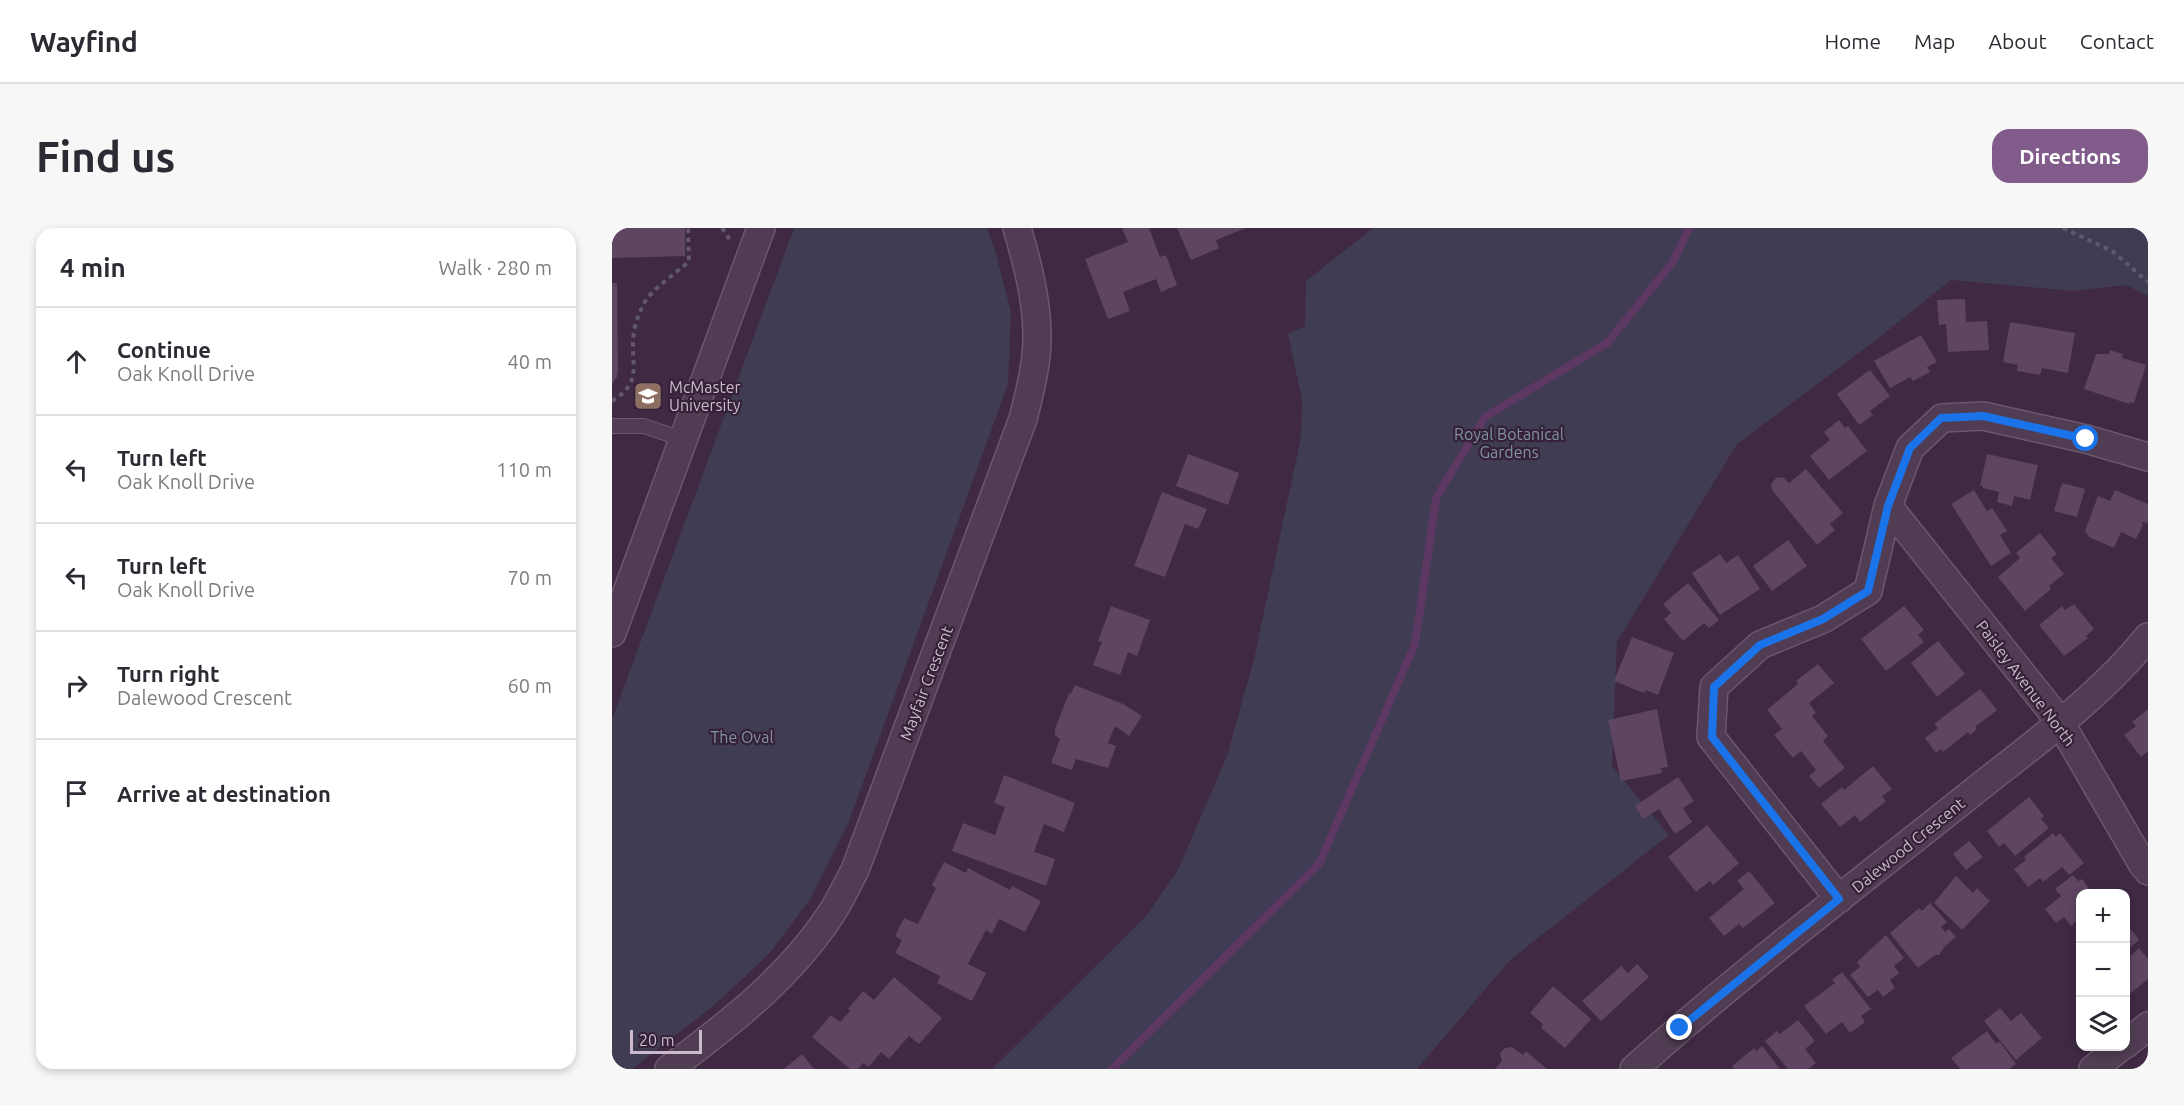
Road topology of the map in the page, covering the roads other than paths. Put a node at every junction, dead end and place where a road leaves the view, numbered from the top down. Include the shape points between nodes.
1 (761, 228) edge
2 (1017, 228) edge
3 (612, 426) edge
4 (685, 440) junction
5 (2148, 457) edge
6 (1888, 506) junction
7 (612, 633) edge
8 (2148, 638) edge
9 (2059, 723) junction
10 (2148, 871) edge
11 (1839, 899) junction
12 (2148, 1026) edge
13 (2130, 1041) edge
14 (2117, 1051) edge
15 (669, 1069) edge
16 (1634, 1069) edge
17 (2093, 1069) edge

1 - 4 street
2 - 15 street, Mayfair Crescent via 1031,277 1037,334 1023,419 855,870 825,923 770,988
3 - 4 lane via 644,426
4 - 7 street
5 - 6 street via 1983,416 1941,418 1910,448
6 - 9 street, Paisley Avenue North
6 - 11 street via 1868,591 1823,619 1760,645 1714,687 1712,737
8 - 9 street, Dalewood Crescent via 2117,672
9 - 10 street, Paisley Avenue North
9 - 11 street, Dalewood Crescent
11 - 16 street, Dalewood Crescent
12 - 13 street
14 - 17 street

